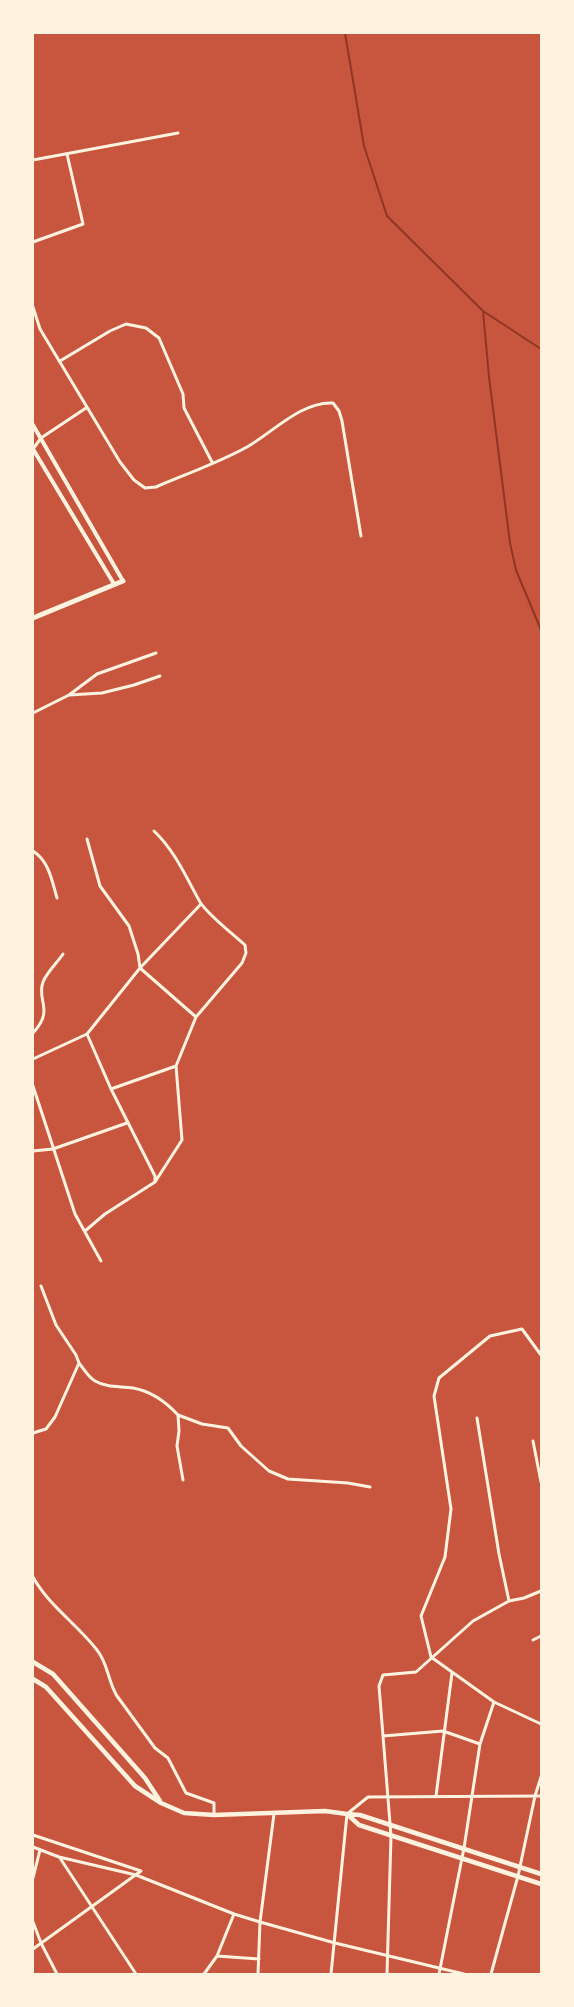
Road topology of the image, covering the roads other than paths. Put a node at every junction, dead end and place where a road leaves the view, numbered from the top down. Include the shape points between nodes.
1 (178, 133) dead end
2 (67, 154) junction
3 (33, 160) edge
4 (33, 242) edge
5 (33, 306) edge
6 (60, 361) junction
7 (86, 408) junction
8 (33, 425) edge
9 (41, 438) junction
10 (33, 449) edge
11 (212, 462) junction
12 (361, 536) dead end
13 (123, 580) joint
14 (114, 584) junction
15 (33, 618) edge
16 (156, 653) dead end
17 (160, 676) dead end
18 (69, 695) junction
19 (33, 713) edge
20 (154, 831) dead end
21 (87, 839) dead end
22 (33, 851) edge
23 (57, 898) dead end
24 (201, 904) junction
25 (63, 954) dead end
26 (140, 968) junction
27 (196, 1017) junction
28 (33, 1033) edge
29 (87, 1034) junction
30 (33, 1059) edge
31 (176, 1066) junction
32 (33, 1086) edge
33 (111, 1089) junction
34 (127, 1123) junction
35 (53, 1149) junction
36 (33, 1151) edge
37 (155, 1182) junction
38 (85, 1230) junction
39 (101, 1262) dead end
40 (40, 1286) dead end
41 (541, 1355) edge
42 (79, 1363) junction
43 (178, 1415) junction
44 (477, 1418) dead end
45 (33, 1433) edge
46 (533, 1441) dead end
47 (183, 1480) dead end
48 (541, 1482) edge
49 (370, 1487) dead end
50 (33, 1577) edge
51 (541, 1591) edge
52 (509, 1600) junction
53 (541, 1636) edge
54 (533, 1640) dead end
55 (431, 1657) junction
56 (33, 1662) edge
57 (452, 1673) junction
58 (33, 1679) edge
59 (494, 1702) junction
60 (541, 1724) edge
61 (443, 1731) junction
62 (383, 1736) junction
63 (480, 1744) junction
64 (541, 1777) edge
65 (435, 1796) junction
66 (535, 1796) junction
67 (541, 1796) edge
68 (389, 1797) junction
69 (471, 1797) junction
70 (161, 1803) junction
71 (274, 1814) junction
72 (347, 1814) junction
73 (214, 1815) junction
74 (389, 1826) junction
75 (33, 1835) edge
76 (391, 1836) junction
77 (33, 1847) edge
78 (464, 1848) junction
79 (40, 1850) junction
80 (59, 1857) junction
81 (462, 1858) junction
82 (520, 1867) junction
83 (541, 1874) edge
84 (136, 1875) junction
85 (518, 1876) junction
86 (33, 1878) edge
87 (541, 1884) edge
88 (92, 1908) junction
89 (234, 1914) junction
90 (33, 1922) edge
91 (260, 1922) junction
92 (41, 1943) junction
93 (335, 1943) junction
94 (33, 1948) edge
95 (387, 1955) junction
96 (217, 1956) junction
97 (259, 1959) junction
98 (440, 1967) junction
99 (57, 1974) edge
100 (136, 1974) edge
101 (204, 1974) edge
102 (258, 1974) edge
103 (331, 1974) edge
104 (387, 1974) edge
105 (439, 1974) edge
106 (464, 1974) edge
107 (491, 1974) edge

1 - 2 street
2 - 3 street
2 - 4 street via 83,224
5 - 6 street via 40,330
6 - 7 street
6 - 11 street via 126,324 146,328 159,338 183,394 184,408
7 - 9 street
7 - 11 street via 127,471 145,488 156,487
8 - 9 street
9 - 10 street
9 - 13 street
10 - 14 street
11 - 12 street via 246,447 309,406 333,403 342,421
13 - 14 main road
14 - 15 main road
16 - 18 street via 97,674
17 - 18 street via 102,693
18 - 19 street
20 - 24 street via 166,842
21 - 26 street via 100,886 129,926
22 - 23 street via 51,874
24 - 26 street
24 - 27 street via 245,945 246,953 242,963
25 - 28 street via 44,980 45,1007 40,1025
26 - 27 street
26 - 29 street
27 - 31 street
29 - 30 street
29 - 33 street
31 - 33 street
31 - 37 street via 182,1140
32 - 35 street
33 - 34 street
34 - 35 street
34 - 37 street
35 - 36 street
35 - 38 street via 75,1214
37 - 38 street
38 - 39 street
40 - 42 street via 56,1325
41 - 55 street via 522,1329 490,1336 439,1378 434,1396 451,1509 445,1557 421,1616
42 - 43 street via 95,1381 155,1396
42 - 45 street via 55,1417 46,1429
43 - 47 street via 177,1446
43 - 49 street via 228,1428 268,1471 288,1479
44 - 52 street
46 - 48 street
50 - 73 street via 52,1604 99,1652 112,1688 155,1748 168,1758 186,1793 214,1803
51 - 52 street
52 - 55 street via 473,1621
53 - 54 street
55 - 57 street
55 - 62 street via 416,1672 383,1675 379,1686
56 - 70 main road via 53,1674 146,1778
57 - 59 street
57 - 61 street
58 - 70 main road via 46,1687 135,1786
59 - 60 street
59 - 63 street
61 - 62 street
61 - 63 street
61 - 65 street
62 - 68 street
63 - 69 street
64 - 66 street
65 - 68 street
65 - 69 street
66 - 67 street
66 - 69 street
66 - 82 street
68 - 72 street via 368,1797
68 - 74 street
69 - 78 street
70 - 73 main road via 184,1813
71 - 72 main road
71 - 73 main road
71 - 91 street
72 - 74 main road
72 - 76 main road via 359,1824
72 - 93 street
74 - 76 street
74 - 78 main road
75 - 84 street via 141,1871
76 - 81 main road
76 - 95 street
77 - 79 street
78 - 81 street
78 - 82 main road
79 - 80 street
79 - 86 street
80 - 84 street
80 - 88 street
81 - 85 main road
81 - 98 street
82 - 83 main road
82 - 85 street
84 - 88 street
84 - 89 street
85 - 87 main road
85 - 107 street
88 - 92 street
88 - 100 street
89 - 91 street
89 - 96 street
90 - 92 street
91 - 93 street
91 - 97 street
92 - 94 street
92 - 99 street
93 - 95 street
93 - 103 street
95 - 98 street
95 - 104 street
96 - 97 street
96 - 101 street
97 - 102 street
98 - 105 street
98 - 106 street

